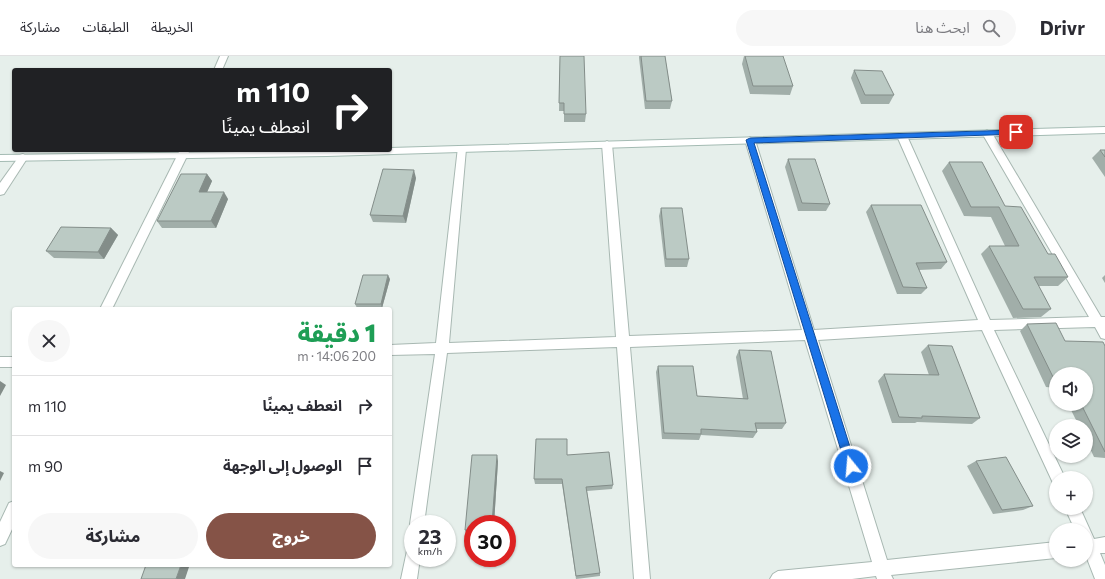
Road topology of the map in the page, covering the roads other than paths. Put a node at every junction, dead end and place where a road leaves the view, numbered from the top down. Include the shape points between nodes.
1 (224, 56) edge
2 (219, 68) edge
3 (1105, 130) edge
4 (987, 133) junction
5 (902, 136) junction
6 (750, 140) junction
7 (607, 144) junction
8 (461, 149) junction
9 (392, 150) edge
10 (184, 152) edge
11 (0, 158) edge
12 (23, 158) junction
13 (0, 191) edge
14 (107, 307) edge
15 (1101, 322) edge
16 (986, 325) junction
17 (1105, 334) edge
18 (811, 335) junction
19 (622, 342) junction
20 (442, 348) junction
21 (392, 350) edge
22 (0, 362) edge
23 (12, 362) edge
24 (1055, 471) edge
25 (12, 512) edge
26 (418, 515) edge
27 (0, 539) edge
28 (1093, 547) edge
29 (1049, 551) edge
30 (411, 567) edge
31 (884, 573) edge
32 (409, 579) edge
33 (642, 579) edge
34 (778, 579) edge
35 (1103, 579) edge

1 - 2 street
3 - 4 street
4 - 5 street
4 - 15 street
5 - 6 street
5 - 16 street
6 - 7 street
6 - 18 street
7 - 8 street
7 - 19 street
8 - 9 street
8 - 20 street
10 - 12 street
10 - 14 street
11 - 12 street
12 - 13 street
15 - 16 street
15 - 17 street
16 - 18 street
16 - 24 street
18 - 19 street
18 - 31 street
19 - 20 street
19 - 33 street
20 - 21 street
20 - 26 street
22 - 23 street
25 - 27 street
28 - 35 street
29 - 31 street
30 - 32 street
31 - 34 street

